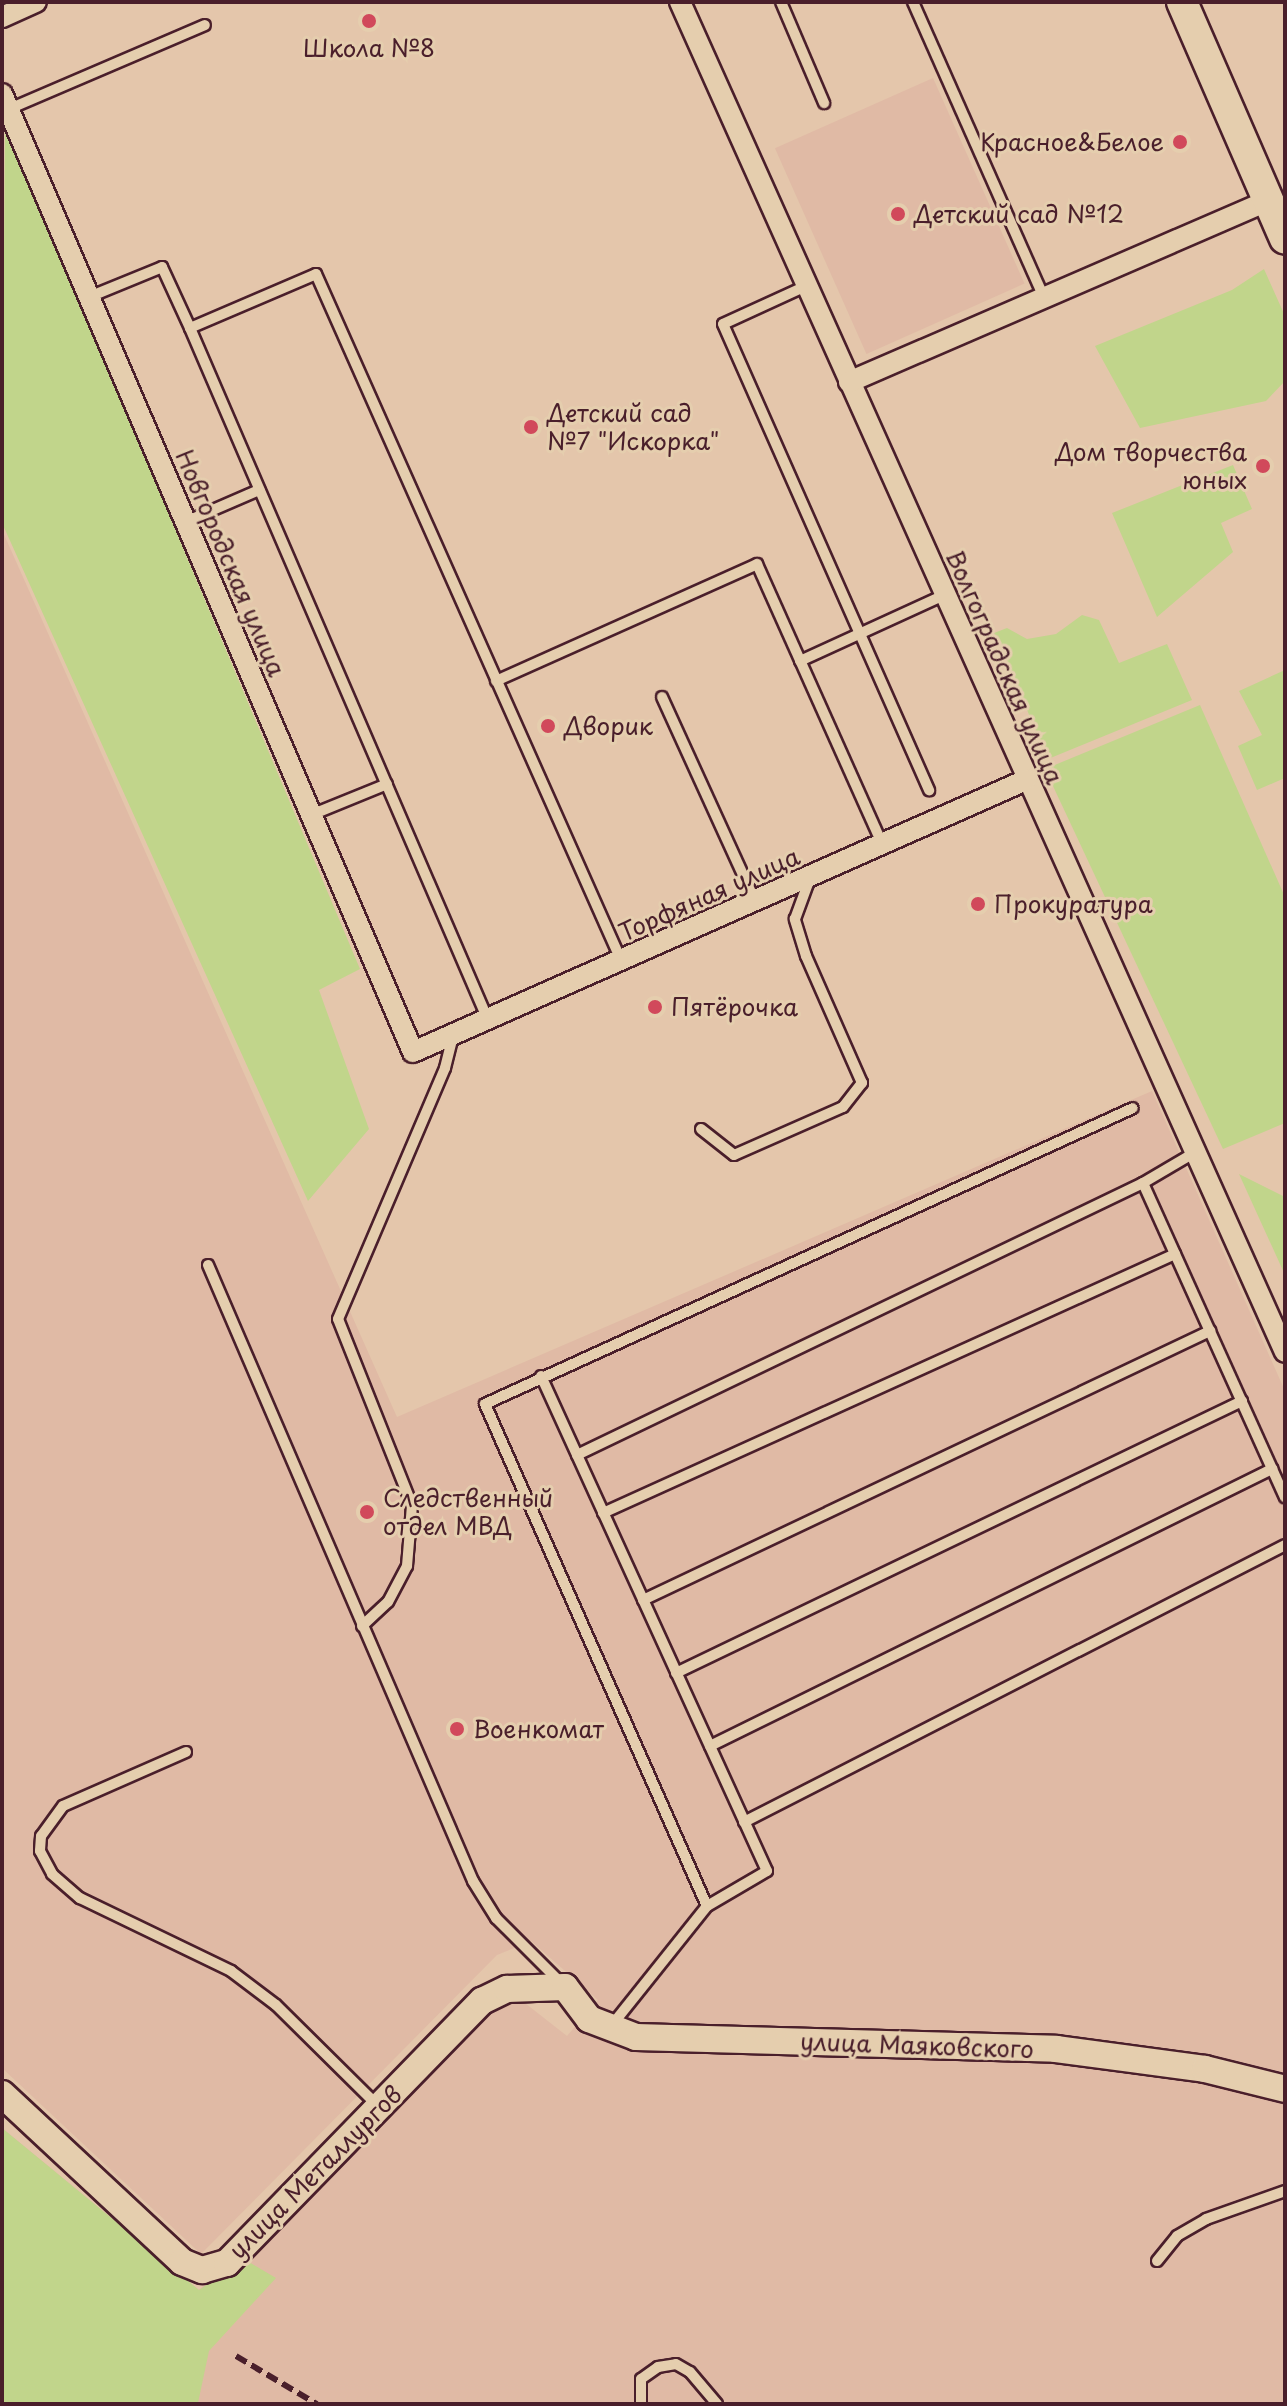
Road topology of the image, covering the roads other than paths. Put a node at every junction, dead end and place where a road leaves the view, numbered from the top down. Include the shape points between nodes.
1 (36, 2) edge
2 (680, 2) edge
3 (781, 2) edge
4 (913, 2) edge
5 (1182, 2) edge
6 (2, 17) edge
7 (205, 25) dead end
8 (5, 102) edge
9 (824, 103) dead end
10 (1276, 197) edge
11 (1285, 239) edge
12 (806, 286) junction
13 (89, 297) junction
14 (1044, 298) junction
15 (190, 328) junction
16 (849, 382) junction
17 (259, 490) junction
18 (185, 522) junction
19 (944, 595) junction
20 (859, 633) junction
21 (800, 661) junction
22 (496, 681) junction
23 (662, 697) dead end
24 (1026, 780) junction
25 (387, 784) junction
26 (929, 790) dead end
27 (311, 815) junction
28 (882, 844) junction
29 (810, 877) junction
30 (755, 901) junction
31 (622, 962) junction
32 (488, 1020) junction
33 (453, 1035) junction
34 (413, 1052) joint
35 (1133, 1108) dead end
36 (701, 1129) dead end
37 (1194, 1153) junction
38 (1143, 1183) junction
39 (1175, 1254) junction
40 (208, 1265) dead end
41 (1210, 1331) junction
42 (1285, 1352) edge
43 (541, 1376) junction
44 (1242, 1401) junction
45 (577, 1455) junction
46 (1272, 1469) junction
47 (1285, 1497) edge
48 (603, 1513) junction
49 (1285, 1545) edge
50 (643, 1600) junction
51 (362, 1626) junction
52 (676, 1673) junction
53 (710, 1746) junction
54 (186, 1752) dead end
55 (744, 1822) junction
56 (707, 1906) junction
57 (565, 1987) junction
58 (609, 2030) junction
59 (1285, 2089) edge
60 (2, 2094) edge
61 (379, 2108) junction
62 (1285, 2191) edge
63 (1157, 2261) dead end
64 (641, 2404) edge
65 (717, 2404) edge

1 - 6 street
2 - 12 street, Волгоградская улица
3 - 9 lane
4 - 14 lane
5 - 10 main road
7 - 8 lane
8 - 13 street, Новгородская улица
10 - 11 main road
10 - 14 street
12 - 16 street, Волгоградская улица
12 - 20 lane via 723,324
13 - 15 lane via 162,267
13 - 18 street, Новгородская улица
14 - 16 street
15 - 17 lane
15 - 22 lane via 316,274
16 - 19 street, Волгоградская улица
17 - 18 lane
17 - 25 lane
18 - 27 street, Новгородская улица
19 - 20 lane
19 - 24 street, Волгоградская улица
20 - 21 lane
20 - 26 lane
21 - 22 lane via 757,564
21 - 28 lane
22 - 31 lane
23 - 30 lane
24 - 28 street, Торфяная улица
24 - 37 street, Волгоградская улица
25 - 27 lane
25 - 32 lane
27 - 34 street, Новгородская улица
28 - 29 street, Торфяная улица
29 - 30 street, Торфяная улица
29 - 36 lane via 795,919 862,1083 843,1107 734,1155
30 - 31 street, Торфяная улица
31 - 32 street, Торфяная улица
32 - 33 street, Торфяная улица
33 - 34 street, Торфяная улица
33 - 51 lane via 445,1068 338,1319 412,1505 407,1566 388,1602
35 - 43 lane
37 - 38 lane
37 - 42 street, Волгоградская улица
38 - 39 lane
38 - 45 lane
39 - 41 lane
39 - 48 lane
40 - 51 lane
41 - 44 lane
41 - 50 lane
43 - 45 lane
43 - 56 lane via 485,1404
44 - 46 lane
44 - 52 lane
45 - 48 lane
46 - 47 lane
46 - 53 lane
48 - 50 lane
49 - 55 lane
50 - 52 lane
51 - 57 lane via 473,1881 496,1918
52 - 53 lane
53 - 55 lane
54 - 61 lane via 63,1806 41,1836 40,1851 80,1898 231,1971 276,2005
55 - 56 lane via 767,1871
56 - 58 lane
57 - 58 street, улица Маяковского via 589,2019
57 - 61 street, улица Металлургов via 507,1989 482,2001
58 - 59 street, улица Маяковского via 636,2037 1056,2049 1205,2069
60 - 61 street, улица Металлургов via 182,2262 202,2270 227,2263
62 - 63 lane via 1206,2219 1177,2236
64 - 65 lane via 641,2379 658,2367 676,2364 690,2372

